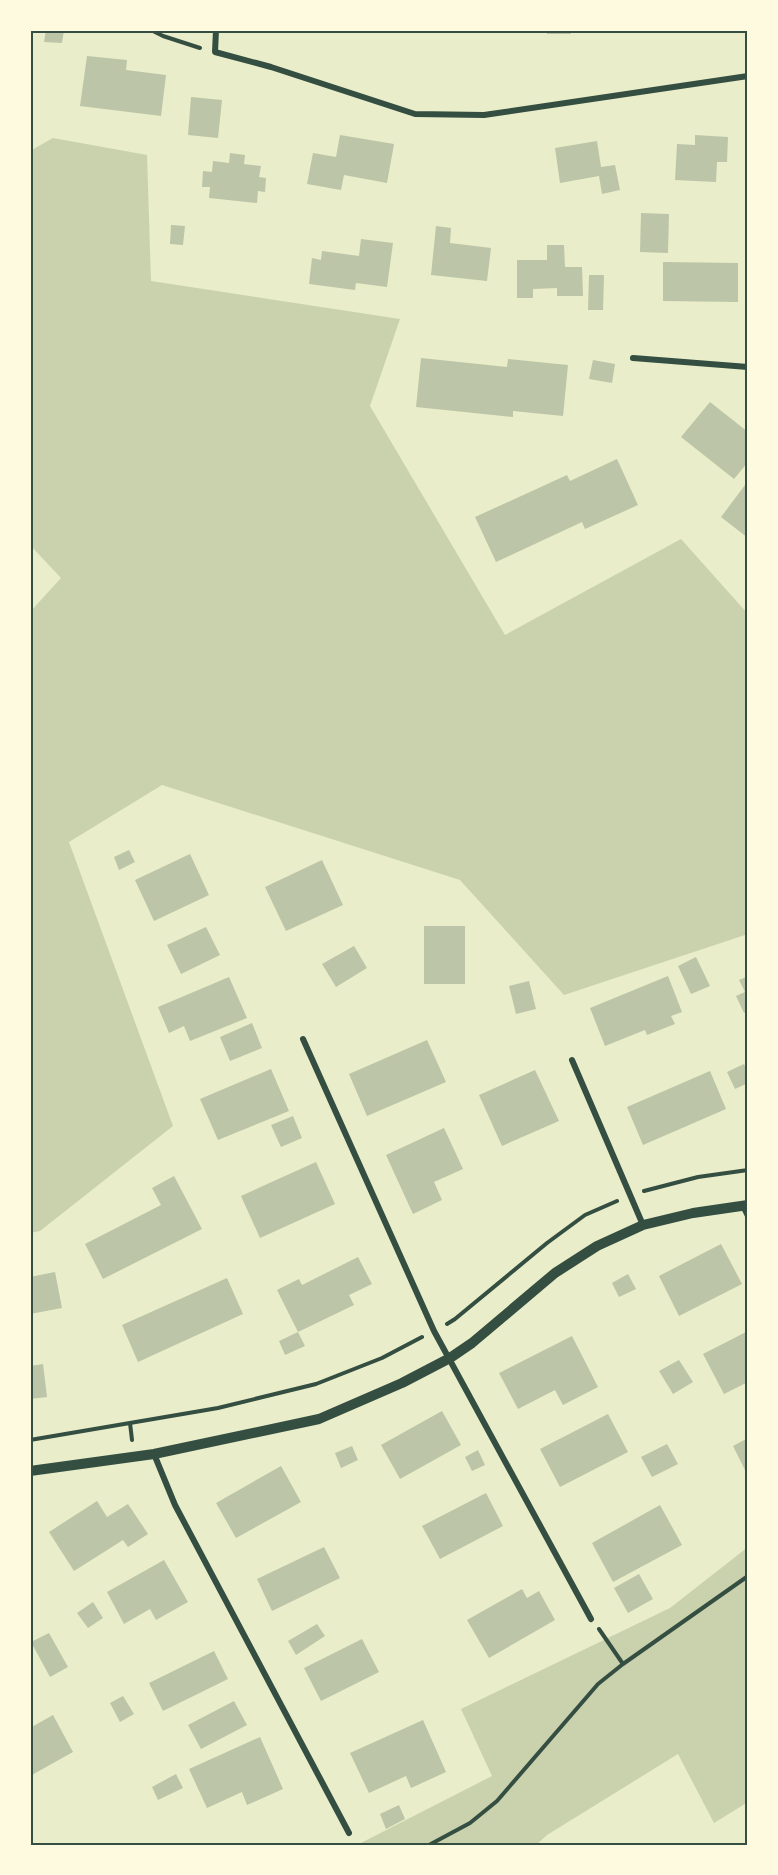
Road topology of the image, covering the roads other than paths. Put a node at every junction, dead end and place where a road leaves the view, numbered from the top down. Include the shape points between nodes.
1 (216, 30) edge
2 (748, 76) edge
3 (633, 358) dead end
4 (748, 367) edge
5 (303, 1039) dead end
6 (572, 1060) dead end
7 (746, 1209) edge
8 (643, 1225) junction
9 (450, 1358) junction
10 (154, 1454) junction
11 (30, 1471) edge
12 (591, 1619) road end
13 (349, 1833) dead end

1 - 2 street via 215,52 414,114 483,115
3 - 4 street
5 - 9 street via 434,1331
6 - 8 street
7 - 8 street via 693,1213
8 - 9 street via 597,1246 555,1273
9 - 10 street via 319,1419
9 - 12 street
10 - 11 street
10 - 13 street via 176,1505

